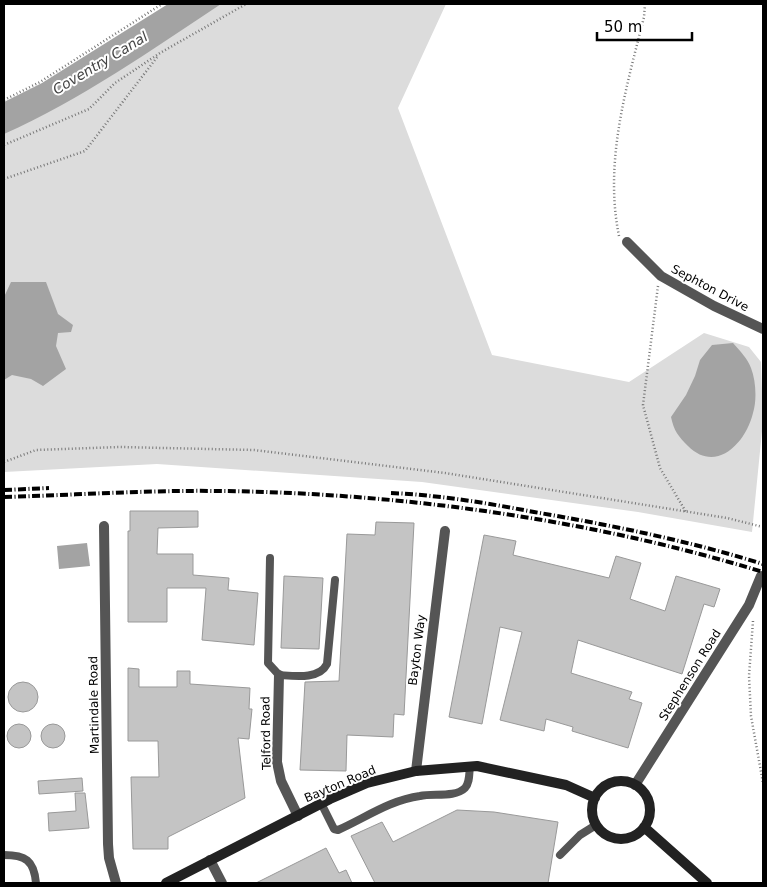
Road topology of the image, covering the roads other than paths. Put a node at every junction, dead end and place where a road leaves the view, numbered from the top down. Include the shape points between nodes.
1 (627, 242) dead end
2 (763, 329) edge
3 (104, 526) dead end
4 (445, 531) dead end
5 (270, 558) dead end
6 (761, 576) dead end
7 (335, 580) dead end
8 (279, 675) junction
9 (470, 766) junction
10 (416, 771) junction
11 (635, 785) junction
12 (595, 798) junction
13 (321, 803) junction
14 (298, 816) junction
15 (596, 825) junction
16 (644, 827) junction
17 (4, 855) edge
18 (560, 855) dead end
19 (210, 860) junction
20 (36, 883) edge
21 (116, 883) edge
22 (166, 883) edge
23 (222, 883) edge
24 (707, 883) edge

1 - 2 street, Sephton Drive via 661,276
3 - 21 street, Martindale Road via 108,844
4 - 10 street, Bayton Way
5 - 8 lane via 268,662
6 - 11 street, Stephenson Road via 749,604
7 - 8 lane via 324,670 302,676
8 - 14 street, Telford Road via 277,762 280,781
9 - 10 street, Bayton Road
9 - 12 street, Bayton Road via 566,785
9 - 13 lane via 464,790 391,804 338,830 334,829
10 - 13 street, Bayton Road via 367,783
11 - 12 street via 612,783 599,791
11 - 16 street via 649,804 649,816
12 - 15 street via 593,816
13 - 14 street, Bayton Road
14 - 19 street, Bayton Road
15 - 16 street via 602,832 620,839 638,834
15 - 18 lane via 580,835
16 - 24 street
17 - 20 lane via 20,855 28,861
19 - 22 street, Bayton Road
19 - 23 street

